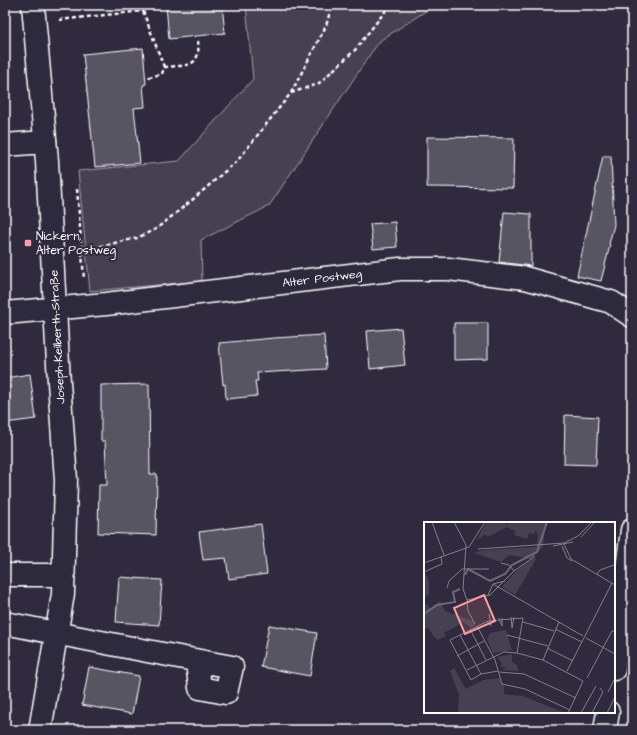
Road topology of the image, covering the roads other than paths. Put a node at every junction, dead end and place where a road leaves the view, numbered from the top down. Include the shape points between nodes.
1 (34, 14) edge
2 (45, 142) junction
3 (5, 145) edge
4 (55, 309) junction
5 (5, 313) edge
6 (632, 316) edge
7 (632, 530) edge
8 (63, 574) junction
9 (5, 575) edge
10 (5, 623) edge
11 (56, 634) junction
12 (197, 661) dead end
13 (615, 661) edge
14 (608, 713) edge
15 (40, 730) edge
16 (605, 730) edge

1 - 2 street, Joseph-Keilberth-Straße
2 - 3 street
2 - 4 street, Joseph-Keilberth-Straße
4 - 5 street, Alter Postweg
4 - 6 street, Alter Postweg via 400,269 448,269 525,278 611,302
4 - 8 street, Joseph-Keilberth-Straße via 66,480
7 - 13 street
8 - 9 street
8 - 11 street, Joseph-Keilberth-Straße via 63,594
10 - 11 street
11 - 12 street
11 - 15 street, Joseph-Keilberth-Straße
14 - 16 street

